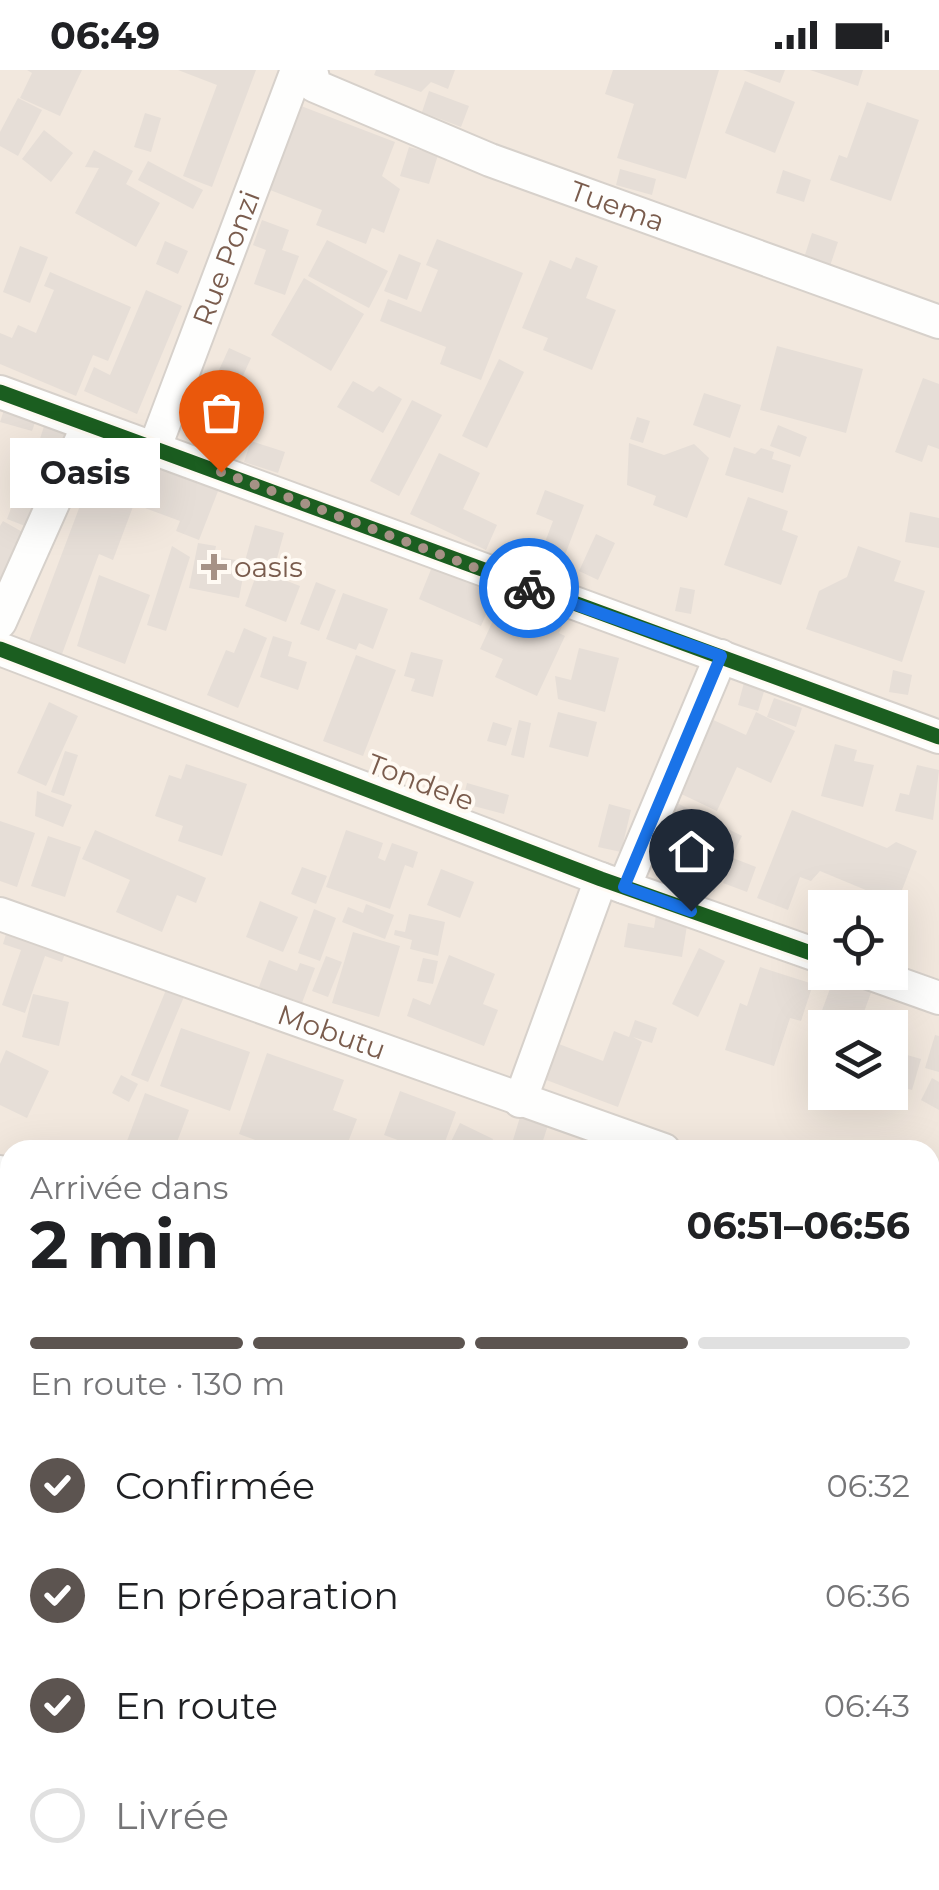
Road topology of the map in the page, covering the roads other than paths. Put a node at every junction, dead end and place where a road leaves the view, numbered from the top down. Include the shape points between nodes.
1 (297, 70) edge
2 (311, 70) edge
3 (939, 322) edge
4 (0, 392) edge
5 (88, 425) junction
6 (155, 447) junction
7 (0, 622) edge
8 (0, 648) edge
9 (721, 656) junction
10 (939, 737) edge
11 (613, 883) junction
12 (0, 914) edge
13 (808, 952) edge
14 (908, 987) edge
15 (939, 998) edge
16 (520, 1100) junction
17 (635, 1140) edge

1 - 6 street, Rue Ponzi
2 - 3 street, Tuema via 315,86 490,160
4 - 5 street
5 - 6 street
5 - 7 street
6 - 9 street
8 - 11 street, Tondele
9 - 10 street
9 - 11 street
11 - 13 street, Tondele
11 - 16 street
12 - 16 street, Mobutu
14 - 15 street
16 - 17 street, Mobutu

